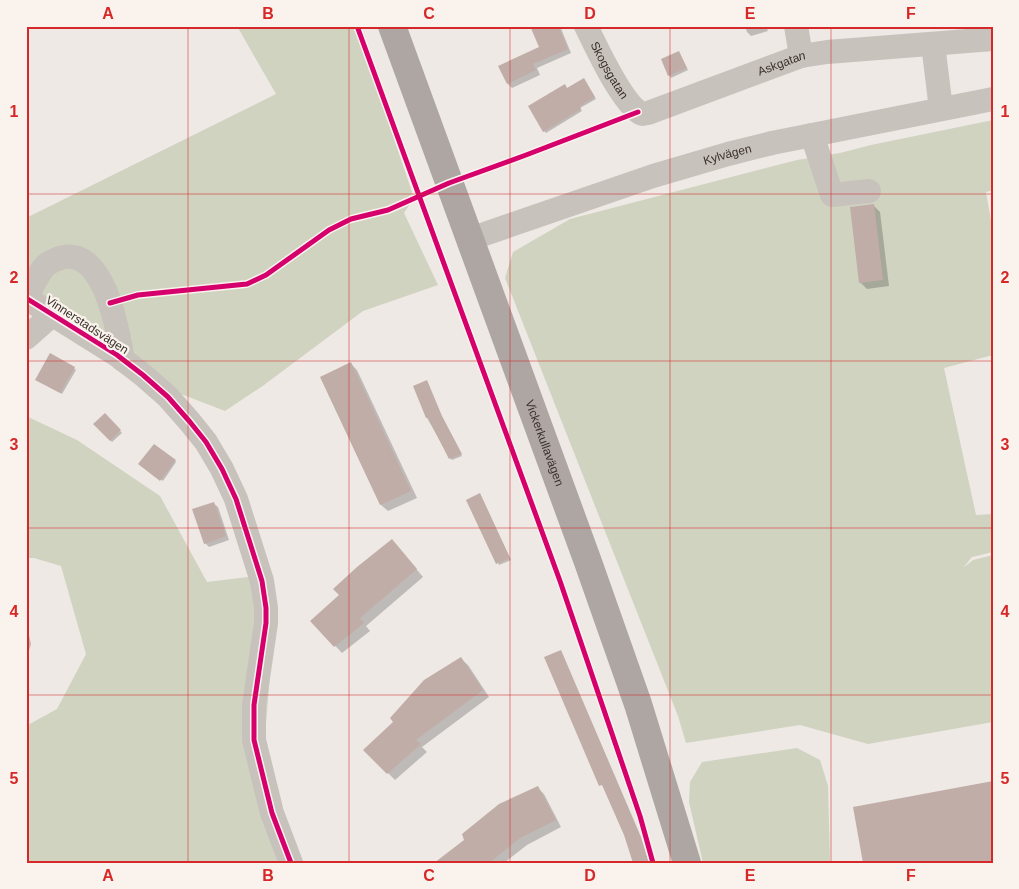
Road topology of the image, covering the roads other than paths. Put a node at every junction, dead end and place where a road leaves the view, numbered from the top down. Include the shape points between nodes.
1 (392, 26) edge
2 (586, 26) edge
3 (796, 26) edge
4 (993, 39) edge
5 (933, 44) junction
6 (801, 56) junction
7 (993, 99) edge
8 (941, 109) junction
9 (638, 112) joint
10 (812, 135) junction
11 (870, 191) dead end
12 (470, 239) junction
13 (26, 298) edge
14 (53, 314) junction
15 (26, 338) edge
16 (123, 360) junction
17 (291, 863) edge
18 (687, 863) edge

1 - 12 main road, Vickerkullavägen
2 - 9 street, Skogsgatan via 619,86
3 - 6 street
4 - 5 street, Askgatan
5 - 6 street, Askgatan
5 - 8 street
6 - 9 street, Askgatan via 648,113
7 - 8 street, Kylvägen
8 - 10 street, Kylvägen
10 - 11 street via 832,195
10 - 12 street, Kylvägen via 728,154 653,176
12 - 18 main road, Vickerkullavägen via 638,704
13 - 14 street, Vinnerstadsvägen
13 - 16 street via 45,266 66,256 78,257 90,265 107,296 119,333
14 - 15 street
14 - 16 street, Vinnerstadsvägen
16 - 17 street, Vinnerstadsvägen via 168,397 206,442 236,500 262,581 266,608 265,638 254,704 254,740 272,813

